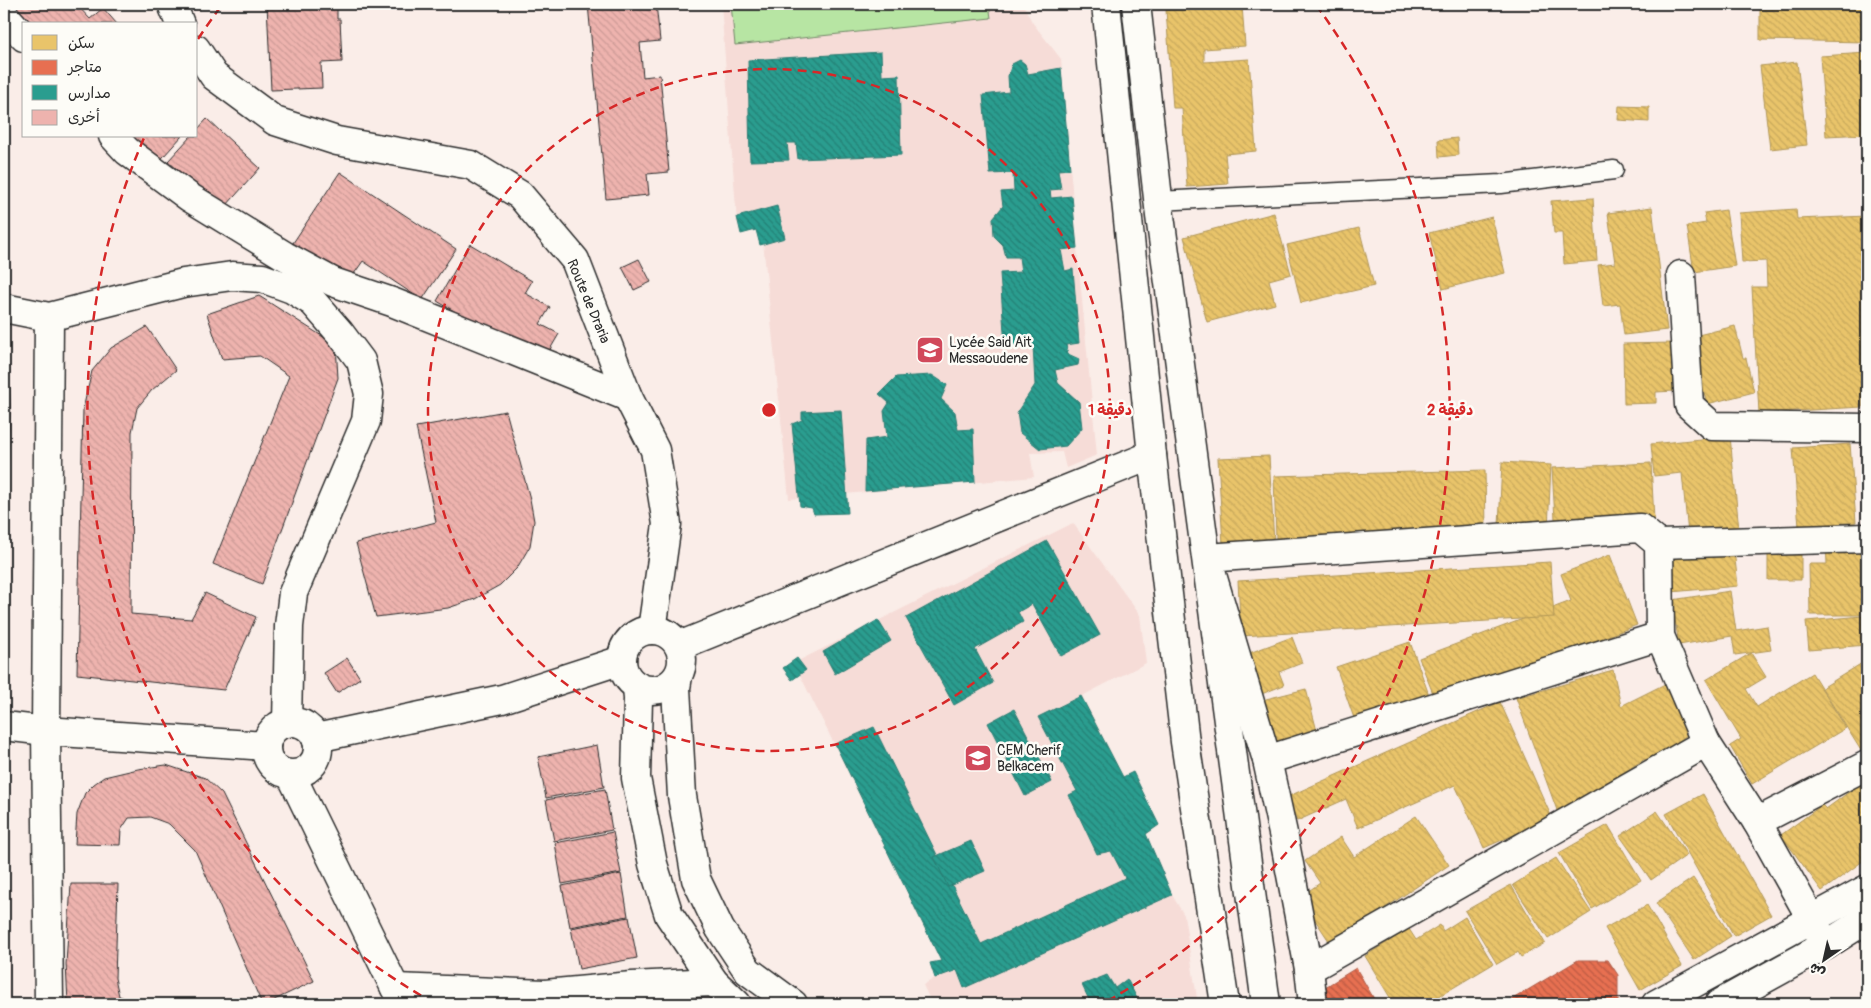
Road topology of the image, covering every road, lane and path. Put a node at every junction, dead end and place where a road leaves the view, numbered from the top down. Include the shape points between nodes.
1 (172, 4) edge
2 (1106, 4) edge
3 (1136, 4) edge
4 (4, 15) edge
5 (179, 22) edge
6 (22, 36) edge
7 (198, 52) edge
8 (115, 138) edge
9 (1614, 170) dead end
10 (1158, 201) junction
11 (1680, 275) dead end
12 (4, 308) edge
13 (49, 317) junction
14 (628, 397) junction
15 (1867, 428) edge
16 (1152, 455) junction
17 (1867, 538) edge
18 (1659, 544) junction
19 (1207, 558) junction
20 (652, 630) junction
21 (1660, 636) junction
22 (679, 646) junction
23 (622, 660) junction
24 (678, 676) junction
25 (637, 686) junction
26 (287, 723) junction
27 (4, 726) edge
28 (46, 731) junction
29 (316, 738) junction
30 (1706, 743) junction
31 (266, 746) junction
32 (1267, 760) junction
33 (1867, 765) edge
34 (291, 775) junction
35 (1757, 822) junction
36 (1867, 889) edge
37 (1867, 919) edge
38 (1812, 920) junction
39 (1826, 944) junction
40 (1309, 969) junction
41 (714, 982) junction
42 (390, 996) edge
43 (49, 1004) edge
44 (737, 1004) edge
45 (792, 1004) edge
46 (1225, 1004) edge
47 (1266, 1004) edge
48 (1313, 1004) edge
49 (1656, 1004) edge
50 (1719, 1004) edge

1 - 5 street
2 - 16 street
3 - 10 street
4 - 6 street
7 - 14 street, Route de Draria via 214,76 275,120 337,141 471,165 520,196 575,260
8 - 14 street via 189,198 333,282 392,302
9 - 10 lane via 1501,184
10 - 19 street
11 - 15 street via 1689,405 1712,426
12 - 13 street
13 - 26 street via 183,283 232,276 262,278 292,289 313,302 361,362 369,394 366,422 293,593
13 - 28 street
14 - 20 street, Route de Draria via 655,450 667,524
16 - 22 street
16 - 46 street via 1185,742
17 - 18 street
18 - 19 street via 1640,528
18 - 21 street
19 - 32 street
19 - 47 street
20 - 22 street via 668,634
20 - 23 street via 643,631 628,642
21 - 30 street
21 - 32 street
22 - 24 street via 682,666
23 - 25 street via 628,679
23 - 29 street via 502,699
24 - 25 street via 672,683 655,690
24 - 45 street via 682,796 696,879 720,929 748,971
25 - 41 street via 636,778 653,864 669,915
26 - 29 street via 304,725
26 - 31 street via 272,731
27 - 28 street
28 - 31 street
28 - 43 street
29 - 34 street via 318,755 314,763 300,774
30 - 35 street
30 - 40 street
31 - 34 street via 266,754 275,768
32 - 40 street
33 - 35 street
34 - 42 street
35 - 38 street
36 - 38 street
37 - 39 street
38 - 39 street
38 - 49 street
39 - 50 street
40 - 48 street
41 - 42 street via 545,994
41 - 44 street

